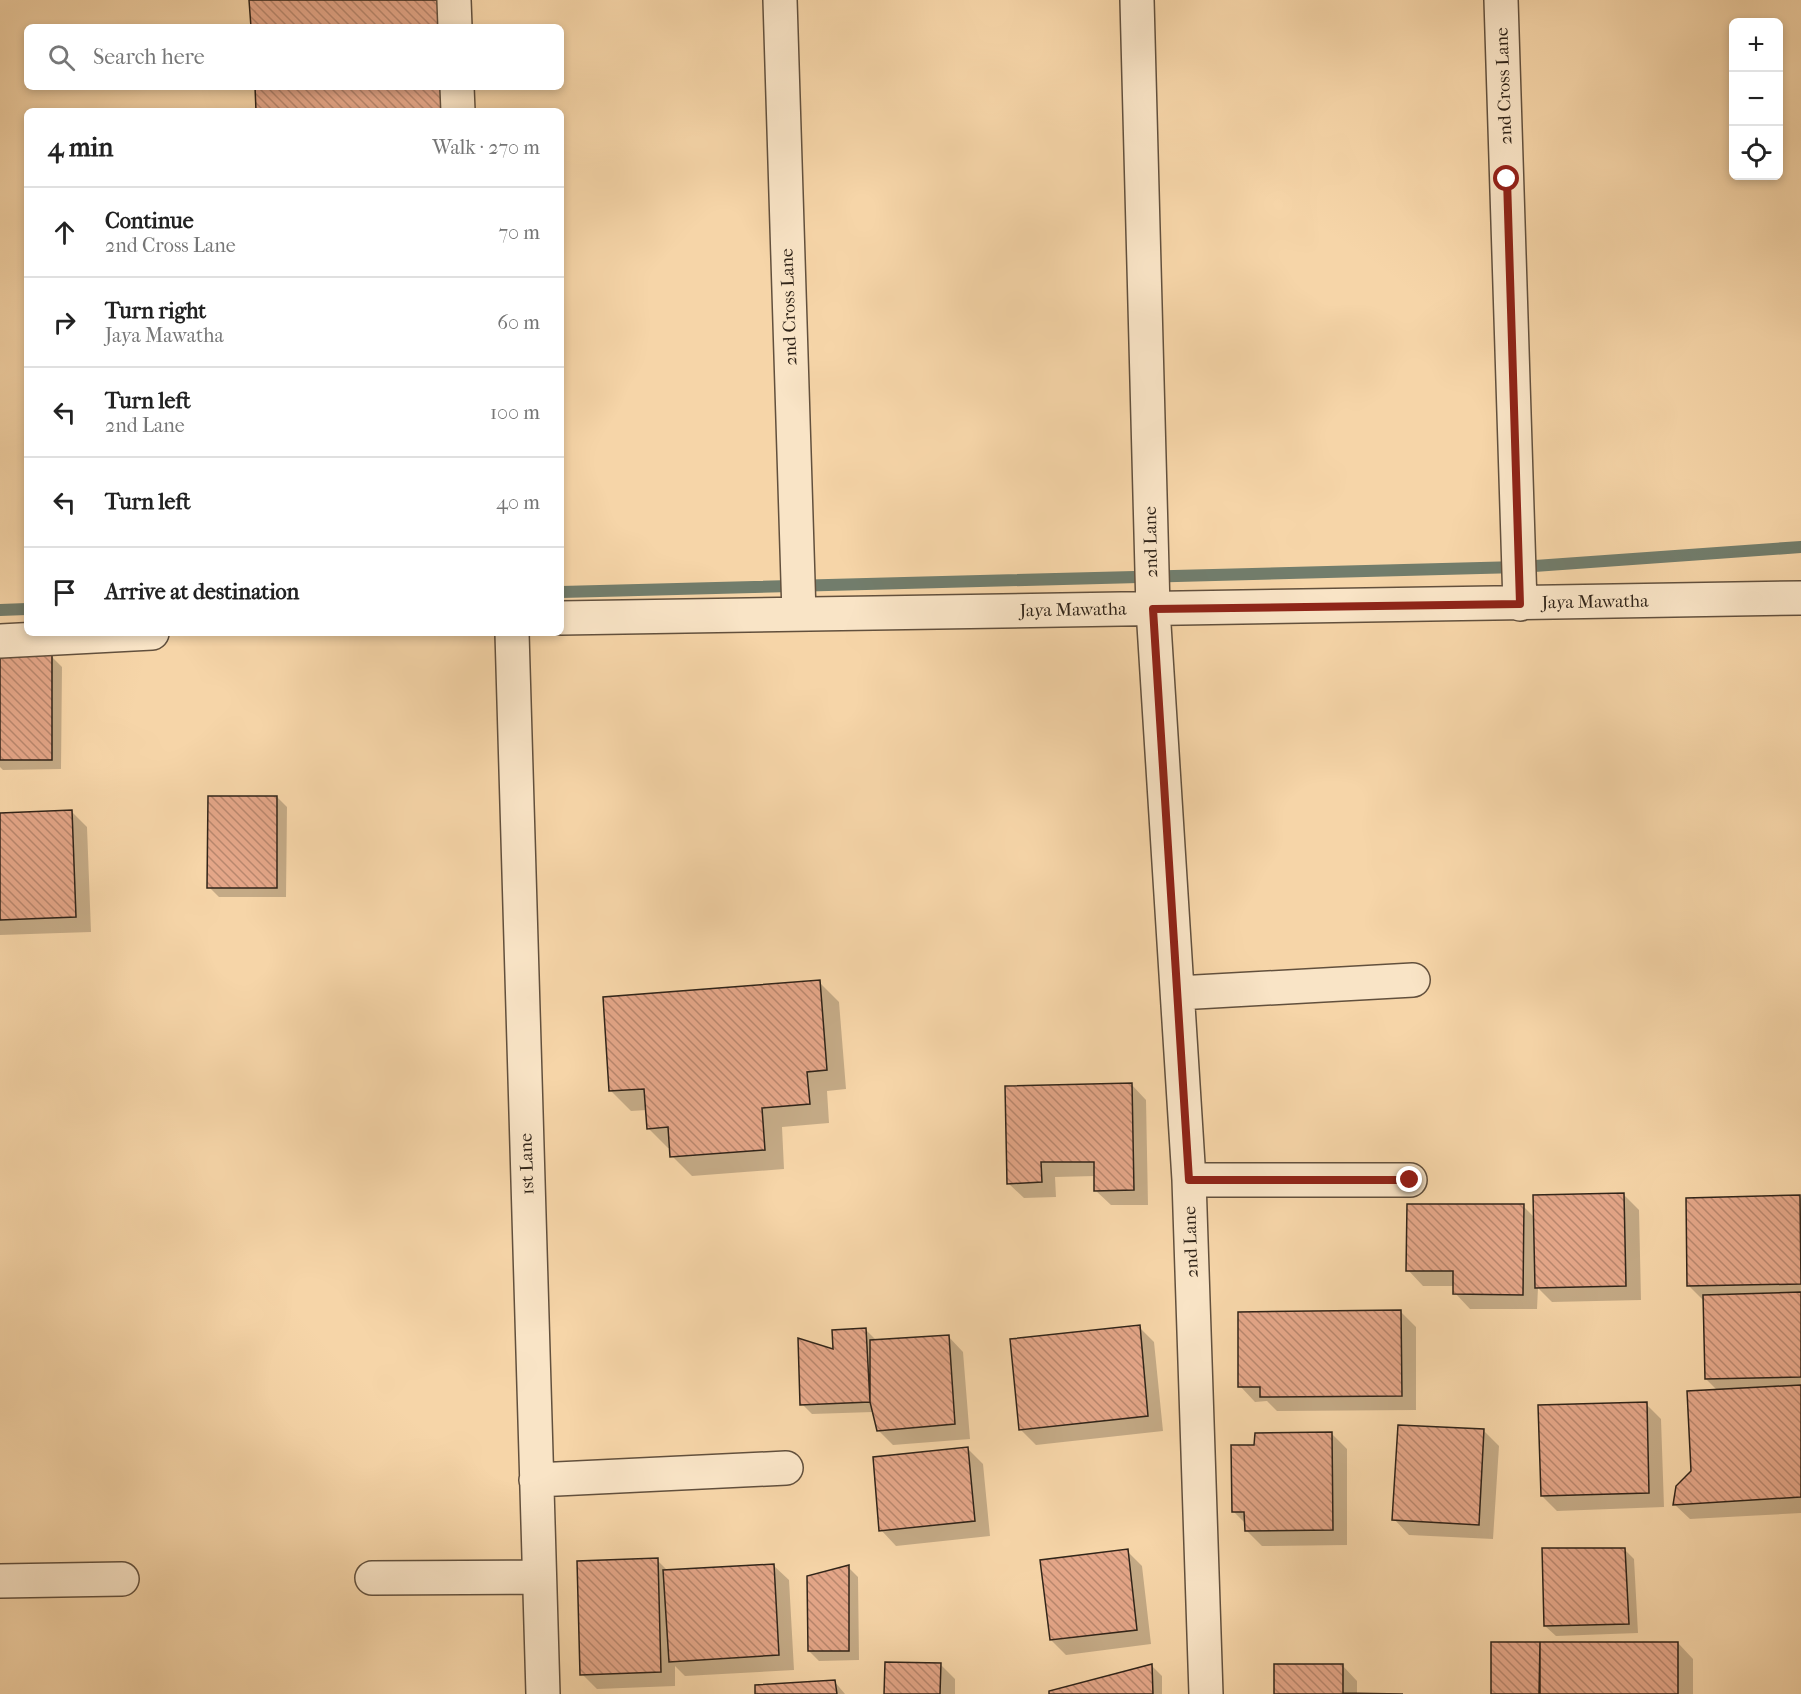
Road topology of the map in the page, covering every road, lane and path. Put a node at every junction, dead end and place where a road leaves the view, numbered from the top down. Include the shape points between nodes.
1 (454, 0) edge
2 (780, 0) edge
3 (1137, 0) edge
4 (1501, 0) edge
5 (455, 24) edge
6 (457, 90) edge
7 (458, 108) edge
8 (1801, 598) edge
9 (1520, 604) junction
10 (1153, 609) junction
11 (799, 614) junction
12 (564, 618) edge
13 (68, 636) edge
14 (512, 636) edge
15 (0, 641) edge
16 (1413, 980) dead end
17 (1178, 993) junction
18 (1189, 1180) junction
19 (1410, 1180) dead end
20 (786, 1468) dead end
21 (536, 1480) junction
22 (539, 1577) junction
23 (372, 1578) dead end
24 (122, 1579) dead end
25 (0, 1581) edge
26 (543, 1694) edge
27 (1206, 1694) edge

1 - 5 street
2 - 11 street, 2nd Cross Lane
3 - 10 street, 2nd Lane
4 - 9 street, 2nd Cross Lane
6 - 7 street
8 - 9 street, Jaya Mawatha
9 - 10 street, Jaya Mawatha
10 - 11 street, Jaya Mawatha
10 - 17 street, 2nd Lane
11 - 12 street, Jaya Mawatha
13 - 15 street
14 - 21 street, 1st Lane
16 - 17 street
17 - 18 street, 2nd Lane
18 - 19 street
18 - 27 street, 2nd Lane
20 - 21 street
21 - 22 street, 1st Lane
22 - 23 street
22 - 26 street, 1st Lane
24 - 25 street

